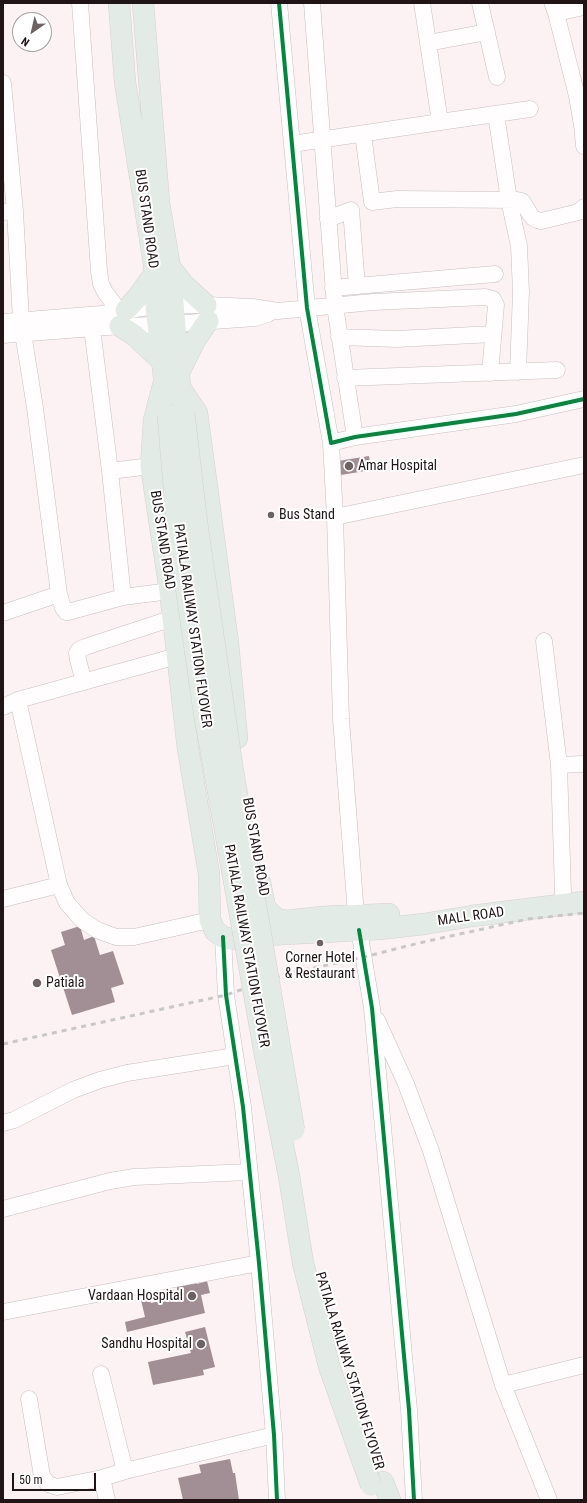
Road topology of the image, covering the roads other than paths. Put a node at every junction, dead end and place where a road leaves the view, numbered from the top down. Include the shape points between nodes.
1 (80, 3) edge
2 (119, 3) edge
3 (143, 3) edge
4 (280, 3) edge
5 (312, 3) edge
6 (422, 3) edge
7 (480, 3) edge
8 (584, 7) edge
9 (554, 8) edge
10 (486, 32) junction
11 (428, 43) junction
12 (497, 77) dead end
13 (3, 83) edge
14 (580, 95) edge
15 (530, 108) dead end
16 (496, 114) junction
17 (440, 122) junction
18 (583, 125) edge
19 (363, 134) junction
20 (321, 141) junction
21 (292, 144) junction
22 (584, 146) edge
23 (509, 200) junction
24 (584, 207) edge
25 (9, 211) edge
26 (328, 219) junction
27 (162, 270) junction
28 (495, 274) dead end
29 (357, 286) junction
30 (333, 288) junction
31 (335, 306) junction
32 (307, 308) junction
33 (207, 313) junction
34 (166, 315) junction
35 (122, 316) junction
36 (3, 322) edge
37 (22, 327) junction
38 (92, 328) junction
39 (493, 334) junction
40 (3, 335) edge
41 (339, 337) junction
42 (557, 370) dead end
43 (518, 372) junction
44 (490, 373) junction
45 (171, 375) junction
46 (346, 378) junction
47 (584, 399) edge
48 (355, 437) junction
49 (331, 443) junction
50 (584, 465) edge
51 (151, 466) junction
52 (110, 470) junction
53 (335, 518) junction
54 (170, 591) junction
55 (59, 594) junction
56 (123, 598) junction
57 (3, 612) edge
58 (173, 618) junction
59 (544, 642) dead end
60 (228, 643) junction
61 (178, 655) junction
62 (84, 682) junction
63 (10, 704) edge
64 (584, 764) edge
65 (559, 765) junction
66 (59, 885) junction
67 (584, 890) edge
68 (563, 893) junction
69 (3, 899) edge
70 (584, 902) edge
71 (382, 915) joint
72 (210, 920) junction
73 (357, 922) junction
74 (223, 938) junction
75 (372, 1008) junction
76 (235, 1056) junction
77 (3, 1124) edge
78 (249, 1172) junction
79 (3, 1209) edge
80 (259, 1263) junction
81 (3, 1312) edge
82 (584, 1365) edge
83 (101, 1374) dead end
84 (503, 1385) junction
85 (29, 1399) dead end
86 (274, 1435) junction
87 (125, 1471) junction
88 (102, 1478) junction
89 (380, 1492) edge
90 (107, 1500) edge
91 (277, 1500) edge
92 (414, 1500) edge
93 (549, 1500) edge

1 - 35 street via 99,271 103,288
2 - 27 main road, BUS STAND ROAD via 125,82
3 - 27 main road, BUS STAND ROAD
4 - 21 street
5 - 20 street
6 - 11 street
7 - 10 street
8 - 9 street
9 - 14 street
10 - 11 street
10 - 12 street
11 - 17 street
13 - 25 street
14 - 18 street
15 - 16 street
16 - 17 street
16 - 23 street
17 - 19 street
18 - 22 street
19 - 20 street
19 - 23 street via 372,202 397,199
20 - 21 street
20 - 26 street
21 - 32 street
23 - 24 street via 522,201 530,214 541,221 579,212
23 - 43 street via 520,259
25 - 37 street
26 - 29 street via 351,210
26 - 30 street
27 - 33 main road via 184,285
27 - 34 main road, BUS STAND ROAD
27 - 35 main road
28 - 29 street
29 - 30 street
30 - 31 street
31 - 32 street
31 - 39 street via 485,297 493,299 496,306
31 - 41 street
32 - 33 street via 278,311 255,318
32 - 49 street
33 - 34 street
33 - 45 main road via 195,340
34 - 35 street
34 - 45 main road, BUS STAND ROAD
35 - 37 street
35 - 38 street
35 - 45 main road via 134,335
36 - 37 street
37 - 38 street
37 - 40 street
37 - 55 street
38 - 52 street
39 - 41 street via 404,339
39 - 44 street
41 - 46 street
42 - 43 street
43 - 44 street
44 - 46 street
45 - 51 main road, BUS STAND ROAD via 154,420
45 - 60 main road, BUS STAND ROAD via 197,413
45 - 89 main road, PATIALA RAILWAY STATION FLYOVER, bridge via 176,414 178,524 204,712 303,1263 329,1366
46 - 48 street
47 - 48 street via 516,414
48 - 49 street
49 - 53 street
50 - 53 street
51 - 52 street
51 - 54 main road, BUS STAND ROAD
52 - 56 street
53 - 73 street via 341,719
54 - 56 street
54 - 58 main road, BUS STAND ROAD
55 - 56 street via 66,612
55 - 57 street
58 - 61 main road, BUS STAND ROAD
58 - 62 street via 79,650 77,654
59 - 65 street
60 - 61 street
60 - 73 main road, BUS STAND ROAD via 237,740 265,908 277,919 286,921 322,916
61 - 62 street
61 - 72 main road, BUS STAND ROAD via 188,749 209,874
62 - 63 street
63 - 66 street
64 - 65 street
65 - 68 street
66 - 69 street
66 - 72 street via 67,903 82,920 97,930 116,937 134,937
67 - 68 main road, MALL ROAD
68 - 71 main road, MALL ROAD
70 - 73 main road, MALL ROAD via 424,924
71 - 73 main road, BUS STAND ROAD
72 - 74 main road via 215,931
73 - 74 main road, BUS STAND ROAD
73 - 75 street
74 - 76 street via 226,995
75 - 84 street via 406,1084 431,1151
75 - 92 street via 409,1410
76 - 77 street via 127,1073 100,1080 73,1090
76 - 78 street
78 - 79 street via 134,1177
78 - 80 street
80 - 81 street
80 - 86 street
82 - 84 street
83 - 87 street
84 - 93 street
85 - 88 street via 42,1476 48,1484 57,1487
86 - 87 street
86 - 91 street
87 - 88 street
88 - 90 street

